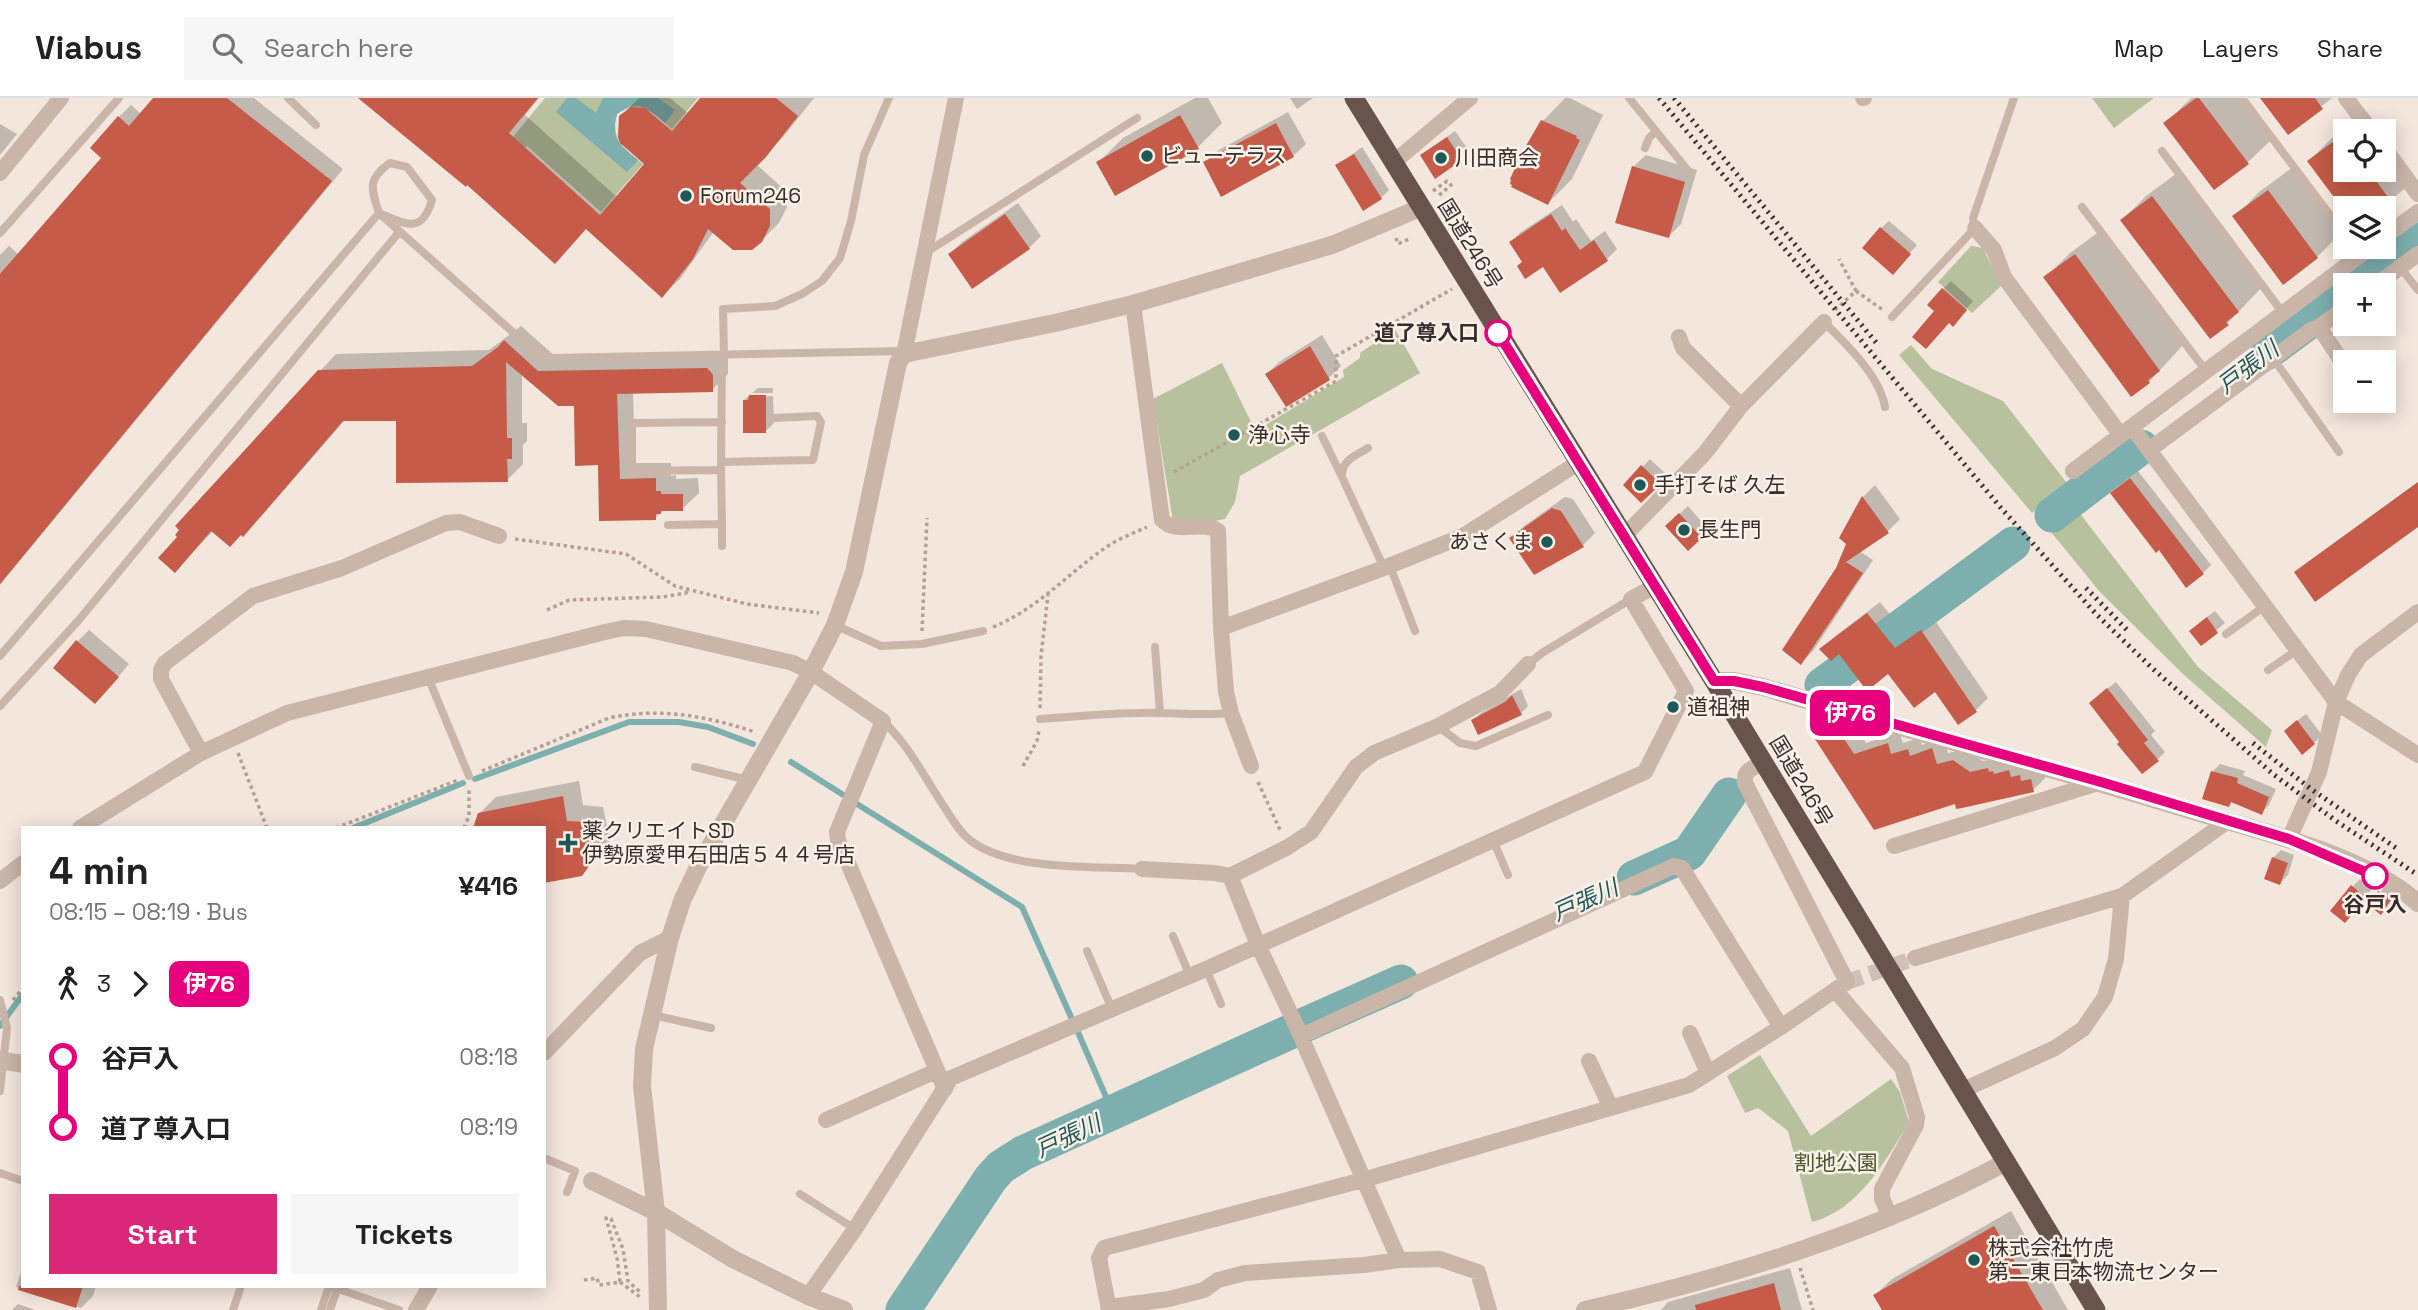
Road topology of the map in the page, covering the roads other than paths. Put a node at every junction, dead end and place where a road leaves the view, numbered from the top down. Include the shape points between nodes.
1 (61, 98) edge
2 (119, 98) edge
3 (288, 98) edge
4 (889, 98) edge
5 (956, 98) edge
6 (1353, 98) edge
7 (1470, 98) edge
8 (1629, 98) edge
9 (2014, 98) edge
10 (2242, 98) edge
11 (2346, 98) edge
12 (1137, 118) dead end
13 (2362, 119) edge
14 (316, 125) dead end
15 (1656, 131) junction
16 (1645, 148) dead end
17 (2162, 151) dead end
18 (1394, 162) junction
19 (2396, 164) edge
20 (0, 173) edge
21 (1690, 173) dead end
22 (2418, 194) edge
23 (1424, 201) junction
24 (2082, 207) dead end
25 (2418, 212) edge
26 (379, 213) junction
27 (2333, 218) edge
28 (1975, 228) junction
29 (2396, 228) edge
30 (399, 232) junction
31 (0, 233) edge
32 (2418, 254) edge
33 (923, 255) junction
34 (2350, 259) edge
35 (2400, 267) junction
36 (2392, 273) edge
37 (2418, 290) edge
38 (1133, 304) junction
39 (2283, 313) junction
40 (1892, 317) road end
41 (2333, 317) edge
42 (1824, 322) joint
43 (2319, 327) junction
44 (1678, 337) dead end
45 (2334, 350) edge
46 (904, 353) junction
47 (723, 355) junction
48 (2267, 363) junction
49 (2206, 371) junction
50 (1741, 406) junction
51 (1885, 407) dead end
52 (772, 418) dead end
53 (722, 422) junction
54 (2126, 431) junction
55 (1322, 436) dead end
56 (1368, 448) dead end
57 (2149, 450) junction
58 (2339, 452) dead end
59 (1578, 463) junction
60 (721, 466) junction
61 (2073, 471) dead end
62 (1342, 477) junction
63 (722, 524) junction
64 (667, 525) dead end
65 (499, 536) road end
66 (1624, 536) junction
67 (722, 546) dead end
68 (1387, 567) junction
69 (1655, 586) junction
70 (1631, 599) junction
71 (2265, 606) junction
72 (2418, 612) edge
73 (836, 620) junction
74 (1221, 628) junction
75 (982, 631) road end
76 (1415, 631) dead end
77 (2226, 634) dead end
78 (1155, 647) dead end
79 (2298, 650) junction
80 (0, 656) edge
81 (1528, 664) joint
82 (2267, 670) dead end
83 (811, 672) junction
84 (428, 677) junction
85 (1714, 681) junction
86 (2336, 702) junction
87 (0, 706) edge
88 (1160, 712) junction
89 (1231, 713) junction
90 (1548, 715) dead end
91 (1040, 719) road end
92 (883, 721) junction
93 (1438, 726) junction
94 (201, 754) junction
95 (2418, 755) edge
96 (1763, 763) junction
97 (1251, 766) road end
98 (695, 767) dead end
99 (469, 776) road end
100 (748, 780) junction
101 (2101, 782) junction
102 (2228, 821) junction
103 (83, 826) edge
104 (2289, 839) junction
105 (1493, 840) junction
106 (1894, 846) dead end
107 (21, 865) edge
108 (1143, 869) joint
109 (1508, 875) dead end
110 (1230, 876) junction
111 (0, 881) edge
112 (2122, 896) junction
113 (2418, 903) edge
114 (1172, 936) dead end
115 (670, 937) junction
116 (1258, 945) junction
117 (1087, 951) dead end
118 (1915, 958) tunnel mouth
119 (1206, 969) junction
120 (1190, 976) junction
121 (1835, 989) junction
122 (0, 1000) edge
123 (1221, 1004) dead end
124 (1112, 1009) junction
125 (651, 1015) junction
126 (1782, 1027) junction
127 (712, 1028) dead end
128 (1298, 1031) junction
129 (1690, 1033) dead end
130 (546, 1051) edge
131 (0, 1060) edge
132 (1589, 1061) dead end
133 (21, 1064) edge
134 (936, 1071) junction
135 (1708, 1073) junction
136 (945, 1089) junction
137 (1963, 1090) junction
138 (0, 1091) edge
139 (1611, 1108) junction
140 (826, 1120) dead end
141 (546, 1159) edge
142 (2006, 1162) junction
143 (0, 1173) edge
144 (21, 1180) edge
145 (1363, 1180) junction
146 (593, 1181) dead end
147 (568, 1192) dead end
148 (800, 1194) dead end
149 (656, 1212) junction
150 (1890, 1218) junction
151 (855, 1229) junction
152 (1399, 1260) junction
153 (240, 1288) edge
154 (332, 1288) edge
155 (332, 1288) edge
156 (335, 1288) edge
157 (429, 1288) edge
158 (808, 1296) junction
159 (658, 1305) edge
160 (1628, 1305) edge
161 (1109, 1309) edge
162 (233, 1310) edge
163 (321, 1310) edge
164 (330, 1310) edge
165 (399, 1310) edge
166 (416, 1310) edge
167 (844, 1310) edge
168 (1489, 1310) edge
169 (1586, 1310) edge
170 (2096, 1310) edge

1 - 20 street
2 - 31 lane
3 - 14 lane
4 - 47 lane via 864,155 840,258 822,281 775,306 723,309
5 - 33 street
6 - 18 highway, 国道246号
7 - 18 street
8 - 15 lane
9 - 28 lane via 1973,218
10 - 27 lane
11 - 13 street
12 - 33 lane
15 - 16 lane
15 - 21 lane
17 - 39 lane
18 - 23 highway, 国道246号
19 - 22 street
23 - 38 street via 1332,246
23 - 59 highway, 国道246号 via 1466,281
24 - 49 lane
25 - 29 street
26 - 26 lane via 372,188 376,173 390,163 407,167 432,200 428,214 418,223 407,225
26 - 30 lane
26 - 80 lane
28 - 40 lane
28 - 54 street via 1994,250 2004,277
30 - 47 lane via 534,351 551,358
30 - 87 lane via 78,621
32 - 35 street
33 - 46 street
34 - 39 street
35 - 36 street
35 - 37 lane
38 - 46 street
38 - 74 street via 1162,520 1175,529 1210,526 1217,531
39 - 49 street
41 - 43 street
42 - 50 street
42 - 51 lane via 1883,393
43 - 45 street
43 - 48 street
44 - 50 street via 1683,348
46 - 47 lane
46 - 73 street via 898,363 854,572
47 - 53 lane
48 - 57 street
48 - 58 lane
49 - 54 street
50 - 66 street via 1705,453
52 - 60 lane via 817,416 821,422 813,460
53 - 60 lane
53 - 60 lane via 632,423 632,471
54 - 57 street
54 - 61 street
55 - 62 lane
56 - 62 lane via 1346,461
57 - 71 street
59 - 66 highway, 国道246号
59 - 68 street via 1462,536
60 - 63 lane
62 - 68 lane
63 - 64 lane
63 - 67 lane
65 - 94 street via 460,522 446,523 342,568 253,596 238,606 161,670 161,679
66 - 69 highway, 国道246号
68 - 74 street
68 - 76 lane
69 - 70 street
69 - 85 highway, 国道246号
70 - 81 lane
70 - 105 street via 1686,691 1645,772
71 - 77 lane
71 - 79 street
72 - 86 street via 2361,655
73 - 75 lane via 881,646 922,644
73 - 83 street
74 - 89 street
78 - 88 lane
79 - 82 lane
79 - 86 street
81 - 93 street via 1500,692
83 - 84 street via 779,659 624,628
83 - 92 street
83 - 100 street
84 - 94 street via 287,713
84 - 99 lane
85 - 96 highway, 国道246号
85 - 101 street via 1763,687
86 - 95 street
86 - 104 street via 2319,772
88 - 89 lane
88 - 91 lane
89 - 97 street
90 - 93 lane via 1476,746 1460,743
92 - 108 lane via 902,739 954,821 970,840 990,852 1020,862
92 - 134 street via 837,832 838,840
93 - 110 street via 1374,753 1356,767 1311,832
94 - 103 street
96 - 121 street via 1747,771 1745,783 1847,982
96 - 137 highway, 国道246号
98 - 100 lane
100 - 115 street via 698,867
101 - 102 street
101 - 106 street
102 - 104 street
102 - 112 street
104 - 113 street via 2353,864 2401,888
105 - 109 lane
105 - 116 street
107 - 111 street
108 - 110 street
110 - 116 street
112 - 118 street
112 - 137 street via 2116,959 2105,997 2083,1029 2055,1048
114 - 120 lane
115 - 125 street
115 - 130 street via 640,953
116 - 119 street
116 - 128 street
117 - 124 lane
119 - 120 street
119 - 123 lane
120 - 124 street
121 - 126 street
121 - 150 street via 1902,1068 1917,1116 1882,1189
122 - 138 lane via 6,1028
124 - 136 street via 951,1078
125 - 127 lane
125 - 149 street via 642,1086
126 - 128 street via 1682,868 1674,866
126 - 135 street
128 - 145 street
129 - 135 street
131 - 133 street
132 - 139 street
134 - 136 street
134 - 140 street
135 - 139 street via 1689,1085
136 - 151 street
137 - 142 highway, 国道246号
139 - 145 street
141 - 147 lane via 575,1171
142 - 150 street
142 - 170 highway, 国道246号
143 - 144 lane
145 - 152 street
145 - 161 street via 1104,1248 1099,1258
146 - 149 street
148 - 151 lane
149 - 158 street via 733,1259
149 - 159 street
150 - 160 street
151 - 158 street
152 - 161 street via 1245,1272 1218,1280 1204,1290
152 - 168 street via 1440,1259 1478,1272
153 - 162 lane
154 - 163 lane
155 - 164 lane
156 - 165 lane
157 - 166 street
158 - 167 street
160 - 169 street

